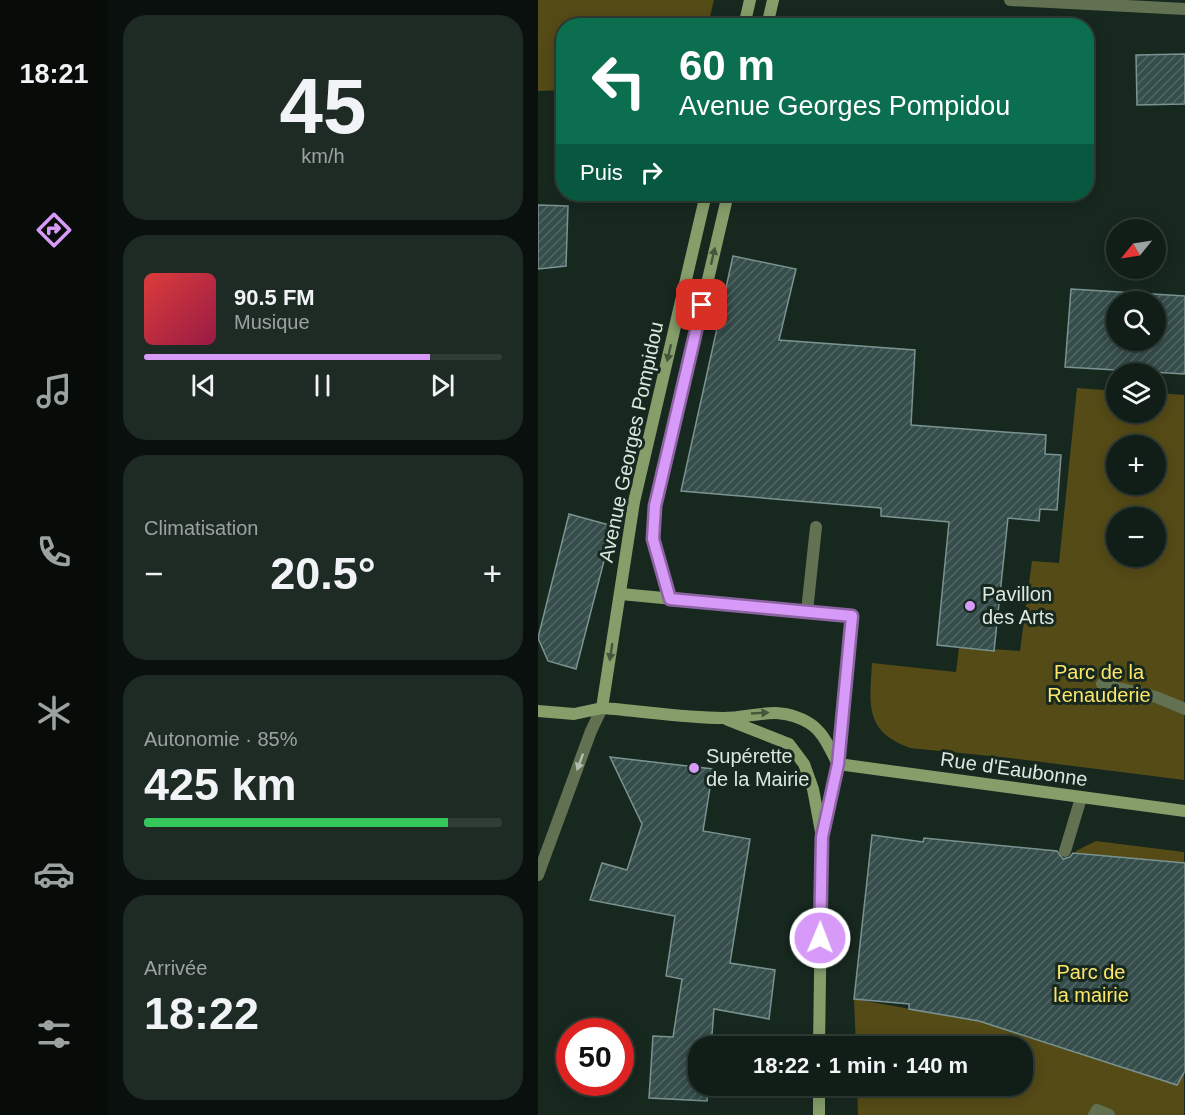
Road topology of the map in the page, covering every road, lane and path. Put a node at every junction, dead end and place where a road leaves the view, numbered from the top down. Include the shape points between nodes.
1 (750, 0) edge
2 (773, 0) edge
3 (1010, 0) edge
4 (1184, 9) edge
5 (746, 18) edge
6 (768, 18) edge
7 (704, 201) edge
8 (726, 201) edge
9 (816, 527) dead end
10 (621, 594) junction
11 (670, 599) junction
12 (807, 611) junction
13 (1102, 684) dead end
14 (602, 708) junction
15 (1184, 709) edge
16 (538, 711) edge
17 (725, 718) junction
18 (838, 764) junction
19 (1081, 798) junction
20 (1184, 811) edge
21 (822, 837) junction
22 (1065, 851) dead end
23 (538, 875) edge
24 (819, 1036) edge
25 (819, 1096) edge
26 (819, 1115) edge
27 (1094, 1115) edge
28 (1109, 1115) edge

1 - 5 main road
2 - 6 main road
3 - 4 street
7 -> 10 main road, Avenue Georges Pompidou via 634,502
11 -> 8 main road, Avenue Georges Pompidou via 653,539 654,515
9 - 12 street
10 - 11 main road
10 -> 14 main road, Avenue Georges Pompidou
11 - 12 main road
12 - 18 main road via 852,616
13 - 15 street via 1156,697
14 - 16 main road via 574,714
14 - 17 main road
14 -> 23 street
17 -> 18 main road via 766,712 810,723 823,735
17 - 21 main road via 776,737 796,752 811,781
18 - 19 main road, Rue d'Eaubonne
18 - 21 main road
19 - 20 main road, Rue d'Eaubonne
19 - 22 street
21 - 24 main road
25 - 26 main road
27 - 28 street via 1097,1110

